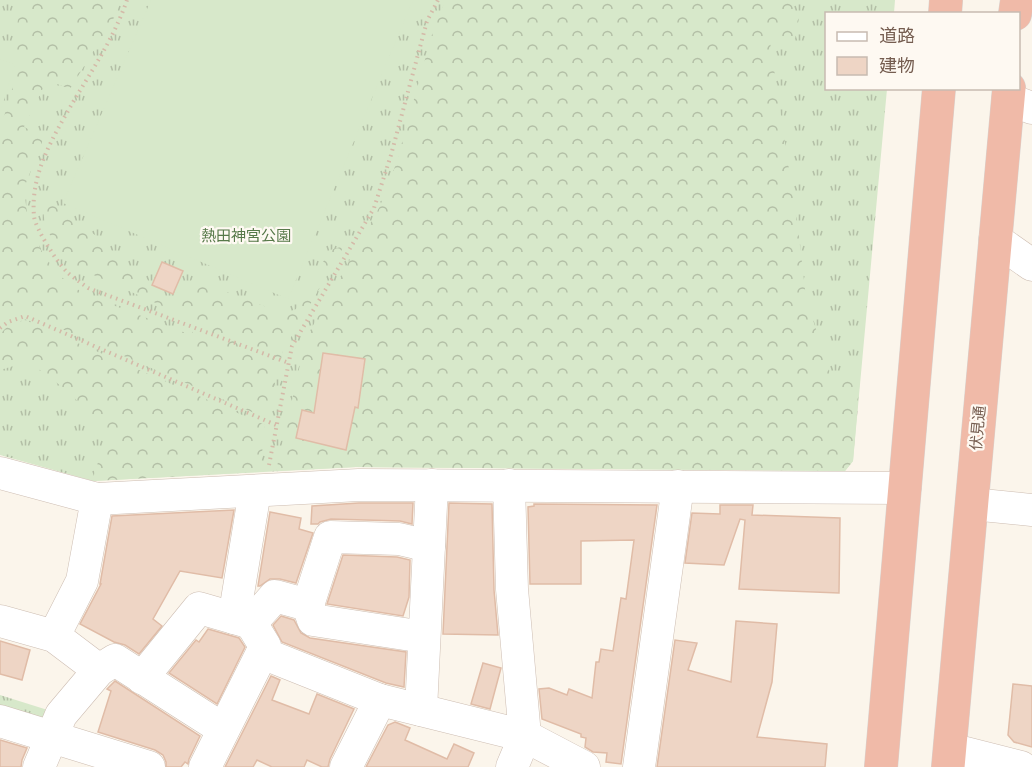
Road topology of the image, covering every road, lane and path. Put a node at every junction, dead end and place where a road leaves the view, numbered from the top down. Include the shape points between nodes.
1 (127, 0) edge
2 (438, 0) edge
3 (939, 90) edge
4 (1016, 98) edge
5 (995, 240) junction
6 (1032, 265) edge
7 (0, 328) edge
8 (289, 363) junction
9 (276, 425) junction
10 (0, 473) edge
11 (261, 481) junction
12 (432, 485) junction
13 (509, 485) junction
14 (678, 486) junction
15 (905, 488) junction
16 (97, 499) junction
17 (972, 504) junction
18 (1032, 510) edge
19 (429, 546) junction
20 (308, 604) junction
21 (0, 621) edge
22 (242, 621) junction
23 (54, 636) junction
24 (424, 637) junction
25 (262, 652) junction
26 (99, 670) junction
27 (142, 678) junction
28 (380, 700) junction
29 (421, 710) junction
30 (0, 721) edge
31 (223, 729) junction
32 (52, 736) junction
33 (525, 736) junction
34 (949, 758) edge
35 (39, 767) edge
36 (149, 767) edge
37 (205, 767) edge
38 (346, 767) edge
39 (512, 767) edge
40 (584, 767) edge
41 (639, 767) edge
42 (881, 767) edge
43 (1021, 767) edge

1 - 8 path via 97,62 49,143 35,185 34,218 65,270 88,288
2 - 8 path via 427,21 374,208 292,346
3 - 15 highway
4 - 5 highway, 伏見通
5 - 6 street
5 - 17 highway, 伏見通
7 - 9 path via 25,316
8 - 9 path
9 - 11 path
10 - 16 street
11 - 12 street
11 - 16 street
11 - 22 street
12 - 13 street
12 - 19 street
13 - 14 street
13 - 33 street via 512,589
14 - 15 street
14 - 41 street
15 - 42 highway
16 - 23 street via 82,581
17 - 18 street
17 - 34 highway, 伏見通
19 - 20 street via 399,539 330,537
19 - 24 street
20 - 22 street via 275,596
20 - 24 street via 313,620
21 - 23 street
22 - 25 street via 265,646
22 - 27 street via 199,608
23 - 26 street
24 - 29 street
25 - 28 street
25 - 31 street
26 - 27 street via 115,660
26 - 32 street via 60,716
27 - 31 street
28 - 29 street
28 - 38 street
29 - 33 street
30 - 32 street
31 - 37 street
32 - 35 street
32 - 36 street
33 - 39 street
33 - 40 street
34 - 43 street

